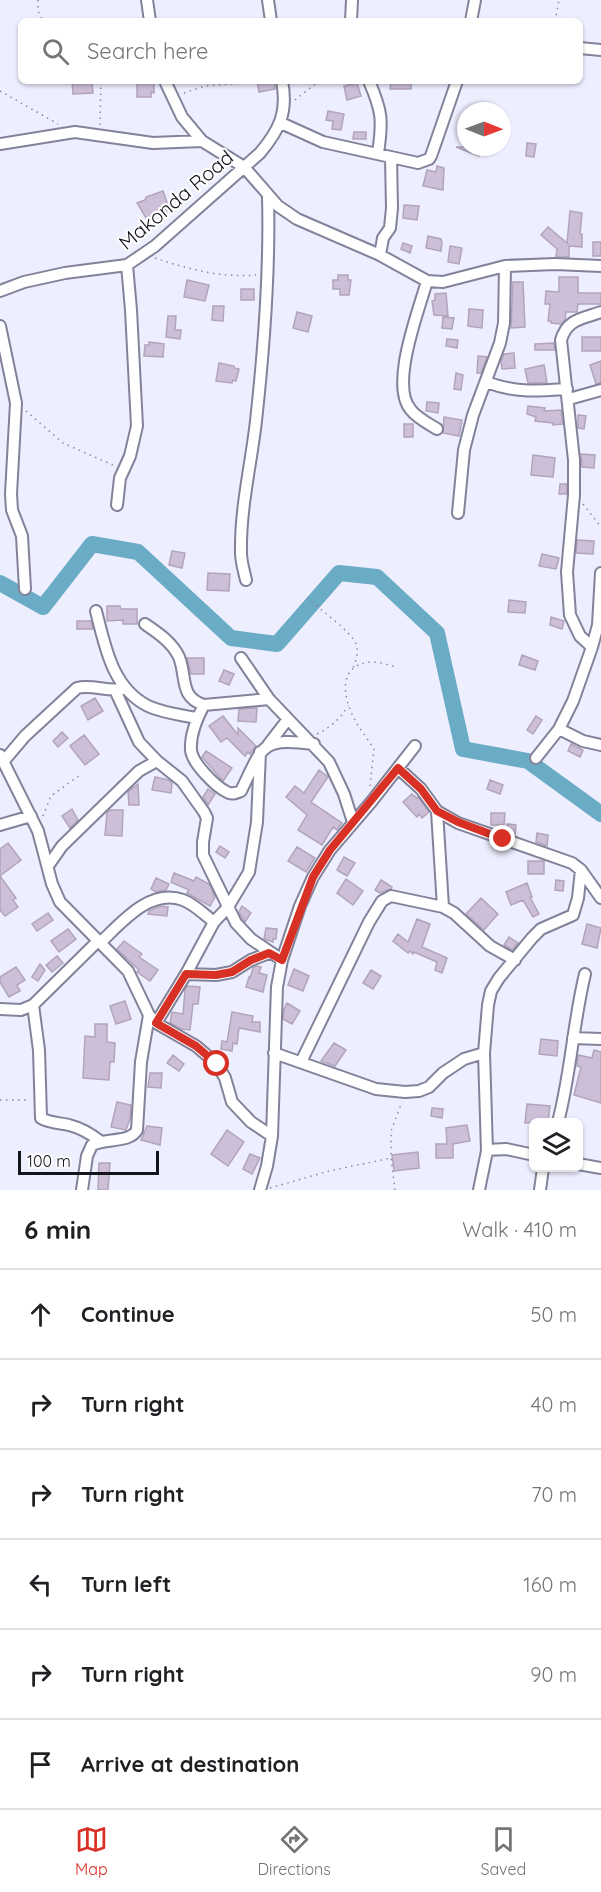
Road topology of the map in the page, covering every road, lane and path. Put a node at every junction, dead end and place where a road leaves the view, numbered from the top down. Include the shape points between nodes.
1 (38, 0) edge
2 (147, 0) edge
3 (268, 0) edge
4 (352, 0) edge
5 (475, 0) edge
6 (559, 0) edge
7 (42, 18) edge
8 (150, 18) edge
9 (271, 18) edge
10 (351, 18) edge
11 (472, 18) edge
12 (556, 18) edge
13 (583, 48) edge
14 (601, 51) edge
15 (101, 84) edge
16 (166, 84) edge
17 (231, 84) edge
18 (282, 84) edge
19 (315, 84) edge
20 (370, 84) edge
21 (456, 84) edge
22 (0, 91) edge
23 (171, 97) junction
24 (284, 107) junction
25 (281, 123) junction
26 (75, 132) junction
27 (100, 135) junction
28 (202, 141) junction
29 (0, 144) edge
30 (378, 153) junction
31 (390, 157) junction
32 (244, 167) junction
33 (268, 197) junction
34 (143, 254) junction
35 (381, 255) junction
36 (127, 265) junction
37 (505, 266) junction
38 (601, 266) edge
39 (266, 275) junction
40 (428, 281) junction
41 (0, 291) edge
42 (601, 312) edge
43 (0, 326) edge
44 (486, 382) junction
45 (601, 390) edge
46 (568, 394) junction
47 (16, 403) junction
48 (437, 429) dead end
49 (124, 470) junction
50 (574, 495) junction
51 (117, 505) dead end
52 (12, 510) junction
53 (0, 511) edge
54 (458, 513) dead end
55 (601, 527) edge
56 (601, 573) edge
57 (246, 580) dead end
58 (25, 589) dead end
59 (307, 598) dead end
60 (96, 611) dead end
61 (145, 624) dead end
62 (592, 647) junction
63 (242, 658) dead end
64 (396, 667) dead end
65 (352, 669) junction
66 (119, 689) junction
67 (269, 699) junction
68 (349, 704) junction
69 (204, 705) junction
70 (198, 718) junction
71 (288, 719) junction
72 (559, 729) junction
73 (311, 741) junction
74 (601, 745) edge
75 (414, 746) dead end
76 (264, 749) junction
77 (536, 758) dead end
78 (2, 759) edge
79 (158, 761) junction
80 (398, 768) junction
81 (80, 775) dead end
82 (372, 801) junction
83 (437, 811) junction
84 (31, 816) junction
85 (353, 822) junction
86 (0, 825) edge
87 (38, 831) junction
88 (48, 866) junction
89 (581, 870) junction
90 (601, 898) edge
91 (228, 907) junction
92 (442, 907) junction
93 (214, 922) junction
94 (99, 942) junction
95 (269, 953) junction
96 (282, 960) junction
97 (515, 960) junction
98 (186, 974) junction
99 (585, 974) dead end
100 (33, 1005) junction
101 (0, 1009) edge
102 (153, 1019) junction
103 (573, 1038) junction
104 (601, 1039) edge
105 (274, 1053) junction
106 (484, 1053) junction
107 (301, 1062) junction
108 (405, 1092) junction
109 (0, 1100) edge
110 (41, 1100) junction
111 (559, 1118) edge
112 (272, 1136) junction
113 (100, 1141) junction
114 (487, 1150) junction
115 (529, 1154) edge
116 (391, 1158) junction
117 (583, 1165) edge
118 (601, 1168) edge
119 (542, 1172) edge
120 (82, 1190) edge
121 (260, 1190) edge
122 (395, 1190) edge
123 (479, 1190) edge
124 (540, 1190) edge

1 - 7 path
2 - 8 street
3 - 9 street
4 - 10 street
5 - 11 street
6 - 12 path
13 - 14 street
15 - 27 path
16 - 23 street
17 - 23 path via 205,86
18 - 24 street, Makonda Road
19 - 24 path
20 - 30 street via 380,107
21 - 31 street via 429,159 418,163
22 - 26 path
23 - 28 street
24 - 25 street, Makonda Road
25 - 30 street via 323,142
25 - 32 street, Makonda Road via 266,146
26 - 27 street
26 - 29 street
27 - 28 street via 153,143
28 - 32 street
30 - 31 street
31 - 35 street via 392,208
32 - 33 street
32 - 34 street, Makonda Road
33 - 35 street via 297,219
33 - 39 street
34 - 36 street, Makonda Road
34 - 39 path via 216,274
35 - 40 street
36 - 41 street, Makonda Road via 65,273
36 - 49 street via 137,426
37 - 38 street
37 - 40 street via 443,282
37 - 44 street via 504,323
39 - 57 street via 256,419 242,525 241,555
40 - 48 street via 411,338 403,389 411,411
42 - 46 street via 564,329 561,340
43 - 47 street
44 - 46 street via 518,391
44 - 54 street via 464,450
45 - 46 street
46 - 50 street
47 - 49 path via 63,443
47 - 52 street
49 - 51 street
50 - 55 path
50 - 62 street via 567,572 570,615 580,636
52 - 53 street
52 - 58 street via 22,536
56 - 62 street
59 - 65 path via 350,635 357,646
60 - 66 street
61 - 69 street via 173,647 189,696
62 - 72 street
63 - 67 street
64 - 65 path via 373,662
65 - 68 path via 345,681
66 - 70 street via 147,705
66 - 78 street via 77,688
66 - 79 street via 139,742
67 - 69 street
67 - 71 street
68 - 73 path via 340,718
68 - 82 path via 374,749
69 - 70 street
70 - 76 street via 192,741 193,757 202,771 228,793 241,791
71 - 73 street
71 - 76 street
72 - 74 street
72 - 77 street
73 - 76 street via 279,742
73 - 85 street via 329,762
75 - 80 street
76 - 91 street via 254,852 249,872
78 - 84 street
79 - 88 street via 139,771 62,846
79 - 91 street via 182,781 207,818 203,855
80 - 82 street
80 - 83 street
81 - 87 path via 51,795
82 - 85 street
83 - 89 street via 572,863
83 - 92 street
84 - 86 street
84 - 87 street
85 - 96 street via 313,877
87 - 88 street
88 - 94 street via 60,902
89 - 90 street
89 - 97 street via 573,915 541,929
91 - 93 street
91 - 95 street via 236,923
92 - 97 street via 490,946
92 - 107 street via 398,896 382,902
93 - 94 street via 185,900 164,897 141,907
93 - 98 street
94 - 100 street
94 - 102 street via 128,971
95 - 96 street
95 - 98 street via 232,972
96 - 105 street
97 - 106 street via 491,991
98 - 102 street
99 - 103 street
100 - 101 street via 21,1010
100 - 110 street
102 - 112 street via 217,1064 232,1102 250,1122
102 - 113 street via 141,1062 137,1130 128,1139
103 - 104 street
103 - 111 street
105 - 107 street
105 - 112 street
106 - 108 street via 464,1059 429,1087
106 - 114 street
107 - 108 street via 376,1089
108 - 116 path via 391,1131
109 - 110 path
110 - 113 street via 41,1118 45,1121 72,1126
112 - 121 street
113 - 120 street via 92,1145 87,1156
114 - 115 street
114 - 123 street
116 - 121 path
116 - 122 path
117 - 118 street
119 - 124 street

